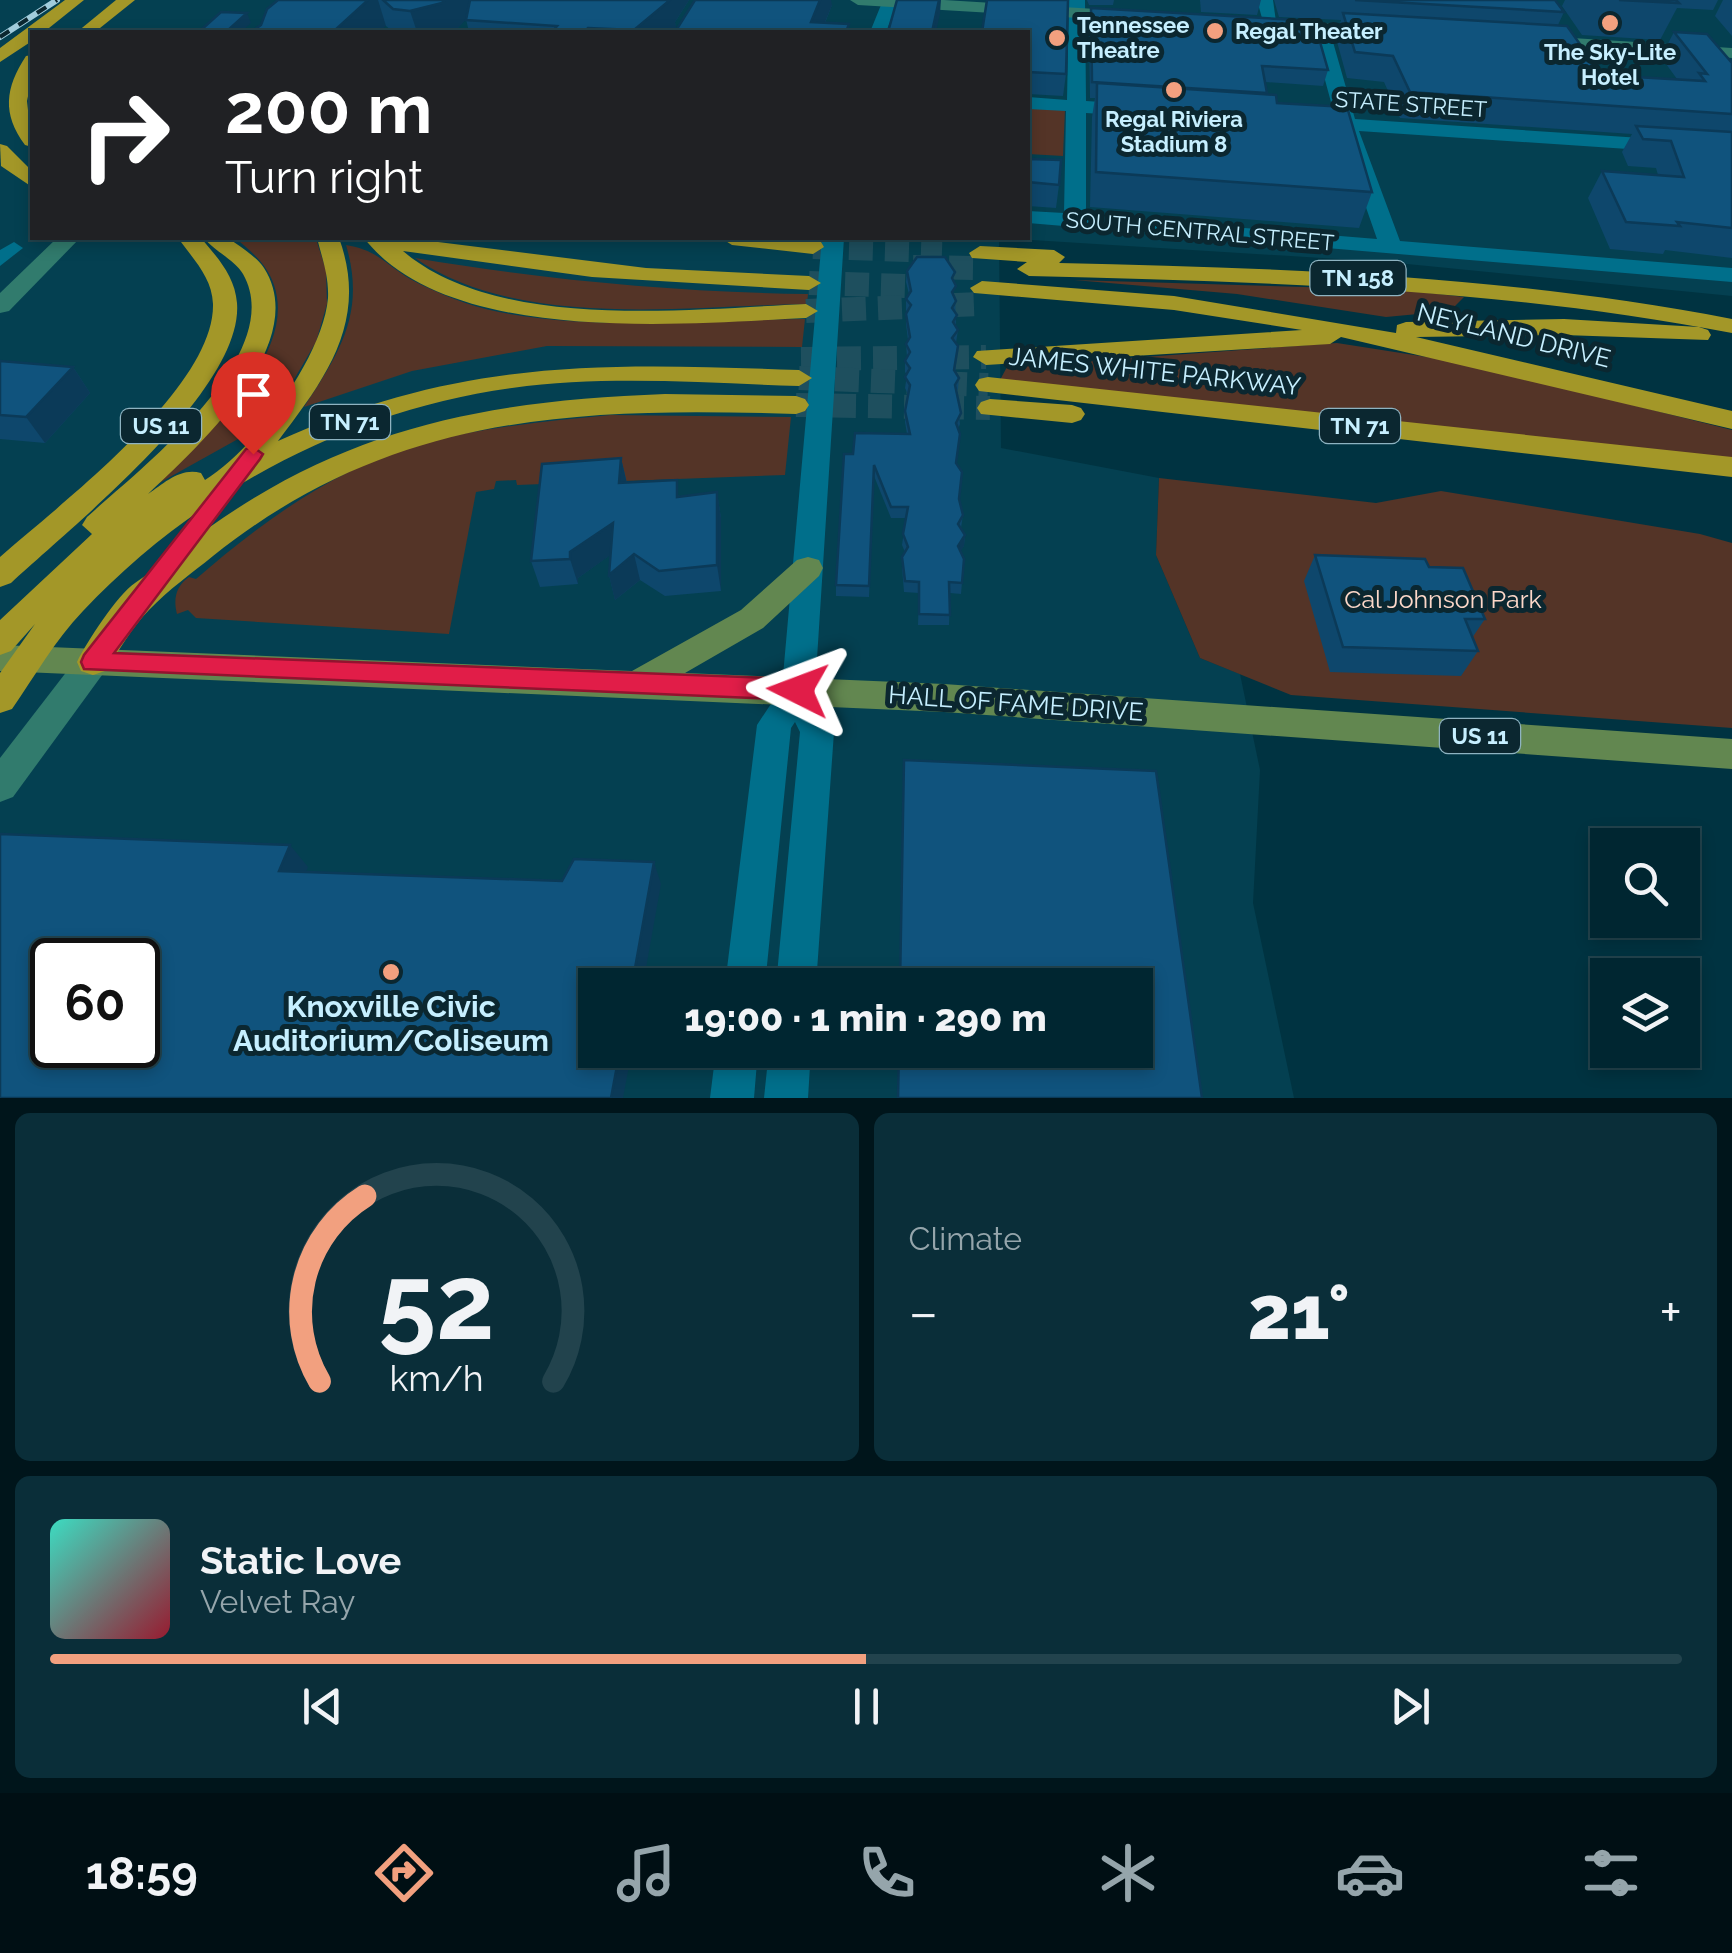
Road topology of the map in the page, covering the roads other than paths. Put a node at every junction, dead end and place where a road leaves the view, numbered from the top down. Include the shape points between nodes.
1 (76, 0) edge
2 (102, 0) edge
3 (126, 0) edge
4 (145, 0) edge
5 (858, 0) edge
6 (1265, 0) edge
7 (890, 1) edge
8 (1076, 6) edge
9 (1152, 18) edge
10 (1559, 20) edge
11 (1263, 24) joint
12 (1320, 28) junction
13 (36, 30) edge
14 (63, 30) edge
15 (88, 30) edge
16 (115, 30) edge
17 (879, 30) edge
18 (1392, 32) edge
19 (30, 34) edge
20 (1517, 40) edge
21 (1574, 44) junction
22 (1732, 53) edge
23 (0, 57) edge
24 (30, 63) edge
25 (30, 64) edge
26 (0, 103) edge
27 (1030, 103) edge
28 (1073, 106) junction
29 (1161, 112) edge
30 (1292, 121) edge
31 (1346, 124) junction
32 (30, 138) edge
33 (0, 150) edge
34 (1732, 150) edge
35 (30, 180) edge
36 (1030, 217) edge
37 (1075, 220) junction
38 (67, 240) edge
39 (191, 240) edge
40 (218, 240) edge
41 (374, 240) edge
42 (384, 240) edge
43 (501, 240) edge
44 (740, 240) edge
45 (1391, 246) junction
46 (333, 250) edge
47 (817, 258) edge
48 (1732, 274) edge
49 (0, 306) edge
50 (806, 311) tunnel mouth
51 (1732, 326) edge
52 (1732, 339) edge
53 (986, 357) tunnel mouth
54 (803, 390) junction
55 (989, 397) tunnel mouth
56 (1732, 420) edge
57 (1732, 467) edge
58 (808, 568) junction
59 (0, 575) edge
60 (134, 605) junction
61 (23, 615) junction
62 (0, 642) edge
63 (0, 658) edge
64 (77, 661) junction
65 (640, 683) junction
66 (798, 690) junction
67 (0, 699) edge
68 (1732, 754) edge
69 (0, 786) edge
70 (747, 968) edge
71 (797, 968) edge
72 (736, 1068) edge
73 (788, 1068) edge
74 (732, 1098) edge
75 (786, 1098) edge

1 - 13 highway
2 - 14 highway
3 - 15 highway
4 - 16 highway
5 - 7 main road
6 - 11 street
7 - 8 main road
7 - 17 street
8 - 9 main road
8 - 28 street
10 - 21 street
11 - 12 main road
12 - 18 main road
12 - 31 street
19 - 23 highway
20 - 21 main road
21 - 22 main road
24 - 26 highway via 8,81
25 - 32 highway via 16,104
27 - 28 street
28 - 29 street
28 - 37 street
30 - 31 street, STATE STREET
31 - 34 street, STATE STREET
31 - 45 street
33 - 35 highway
36 - 37 street, SOUTH CENTRAL STREET
37 - 45 street, SOUTH CENTRAL STREET
38 - 49 main road
39 - 59 highway, US 11 via 218,272 226,310 202,376 165,422
40 - 61 highway via 243,257 262,291 263,333 254,357 220,405 48,572
41 - 50 highway via 432,282 541,310
42 - 47 highway via 554,268 706,281
43 - 47 highway via 563,250
44 - 47 highway
45 - 48 street, SOUTH CENTRAL STREET
46 - 60 highway via 340,298 329,340 298,395
47 - 54 street
51 - 56 highway, NEYLAND DRIVE / TN 158 via 1543,293 1395,280 1236,274 981,278 1287,317 1440,347
52 - 53 highway, JAMES WHITE PARKWAY via 1448,327
54 - 58 street
54 - 60 highway via 518,412 428,430 352,456 286,490 213,538
54 - 61 highway, TN 71 via 596,355 472,368 364,397 227,458 173,491 93,549
54 - 67 highway, TN 71 via 592,373 508,380 423,398 327,431 227,480 132,547 71,603
55 - 57 highway, JAMES WHITE PARKWAY / TN 71
58 - 65 main road via 752,619
58 - 66 street
60 - 64 highway
61 - 62 highway, TN 71
63 - 64 main road, HALL OF FAME DRIVE
64 - 65 main road, HALL OF FAME DRIVE / US 11
64 - 69 main road
65 - 66 main road, HALL OF FAME DRIVE / US 11
66 - 68 main road, HALL OF FAME DRIVE / US 11
66 - 70 street via 774,725
66 - 71 street via 817,732
72 - 74 street
73 - 75 street

